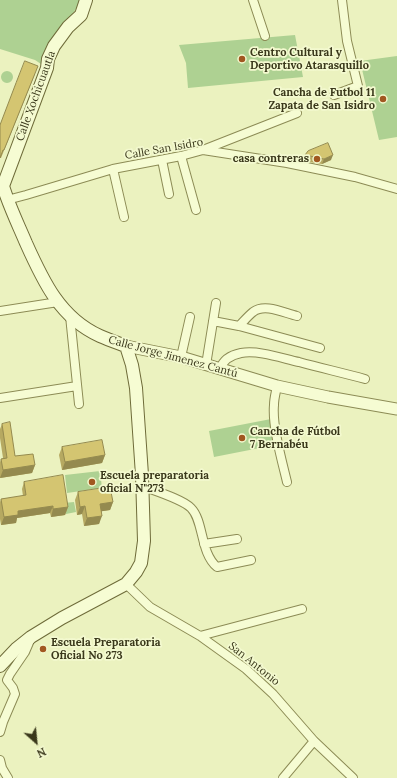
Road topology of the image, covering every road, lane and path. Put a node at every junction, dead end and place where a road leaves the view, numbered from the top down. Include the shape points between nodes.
1 (86, 0) edge
2 (253, 0) edge
3 (342, 0) edge
4 (265, 36) dead end
5 (334, 95) dead end
6 (297, 112) dead end
7 (203, 150) junction
8 (181, 156) junction
9 (162, 160) junction
10 (113, 169) junction
11 (397, 189) edge
12 (169, 194) dead end
13 (4, 197) edge
14 (196, 210) dead end
15 (124, 217) dead end
16 (58, 302) junction
17 (216, 303) dead end
18 (0, 311) edge
19 (70, 316) junction
20 (297, 316) dead end
21 (190, 317) dead end
22 (213, 321) junction
23 (239, 326) junction
24 (126, 346) junction
25 (320, 348) dead end
26 (180, 357) junction
27 (206, 365) junction
28 (220, 369) junction
29 (365, 379) dead end
30 (77, 386) junction
31 (277, 386) junction
32 (0, 398) edge
33 (79, 404) dead end
34 (397, 409) edge
35 (287, 482) dead end
36 (142, 486) junction
37 (237, 539) dead end
38 (204, 544) junction
39 (251, 560) dead end
40 (126, 584) junction
41 (302, 609) dead end
42 (200, 636) junction
43 (31, 638) junction
44 (0, 666) edge
45 (0, 732) edge
46 (314, 741) junction
47 (0, 760) edge
48 (8, 778) edge
49 (283, 778) edge
50 (353, 778) edge

1 - 13 main road, Calle Xochicuautla via 81,15 68,27 48,59 43,81 4,186
2 - 4 street
3 - 5 street via 347,41 358,86
6 - 7 street
7 - 8 street, Calle San Isidro
7 - 11 street, Calle San Isidro via 355,177
8 - 9 street, Calle San Isidro
8 - 14 street
9 - 10 street, Calle San Isidro
9 - 12 street
10 - 13 street, Calle San Isidro via 26,195
10 - 15 street
13 - 16 main road, Calle Jorge Jimenez Cantú via 49,291
16 - 18 street
16 - 19 main road, Calle Jorge Jimenez Cantú
17 - 22 street
19 - 24 main road, Calle Jorge Jimenez Cantú via 99,336
19 - 30 street
20 - 23 street via 267,308 259,309
21 - 26 street
22 - 23 street
22 - 27 street
23 - 25 street
24 - 26 street, Calle Jorge Jimenez Cantú
24 - 36 main road via 136,388
26 - 27 street, Calle Jorge Jimenez Cantú
27 - 28 street, Calle Jorge Jimenez Cantú
28 - 29 street via 222,362 227,358 240,353 257,354
28 - 31 street, Calle Jorge Jimenez Cantú
30 - 32 street
30 - 33 street
31 - 34 street, Calle Jorge Jimenez Cantú
31 - 35 street via 275,423
36 - 38 street via 191,508 196,515
36 - 40 main road via 143,552 141,563
37 - 38 street
38 - 39 street via 213,564 217,567
40 - 42 street, San Antonio via 150,607
40 - 43 main road via 62,618
41 - 42 street
42 - 46 street, San Antonio via 246,669 273,694
43 - 44 main road
43 - 45 street via 7,680 15,694
46 - 49 street
46 - 50 street, San Antonio
47 - 48 street

